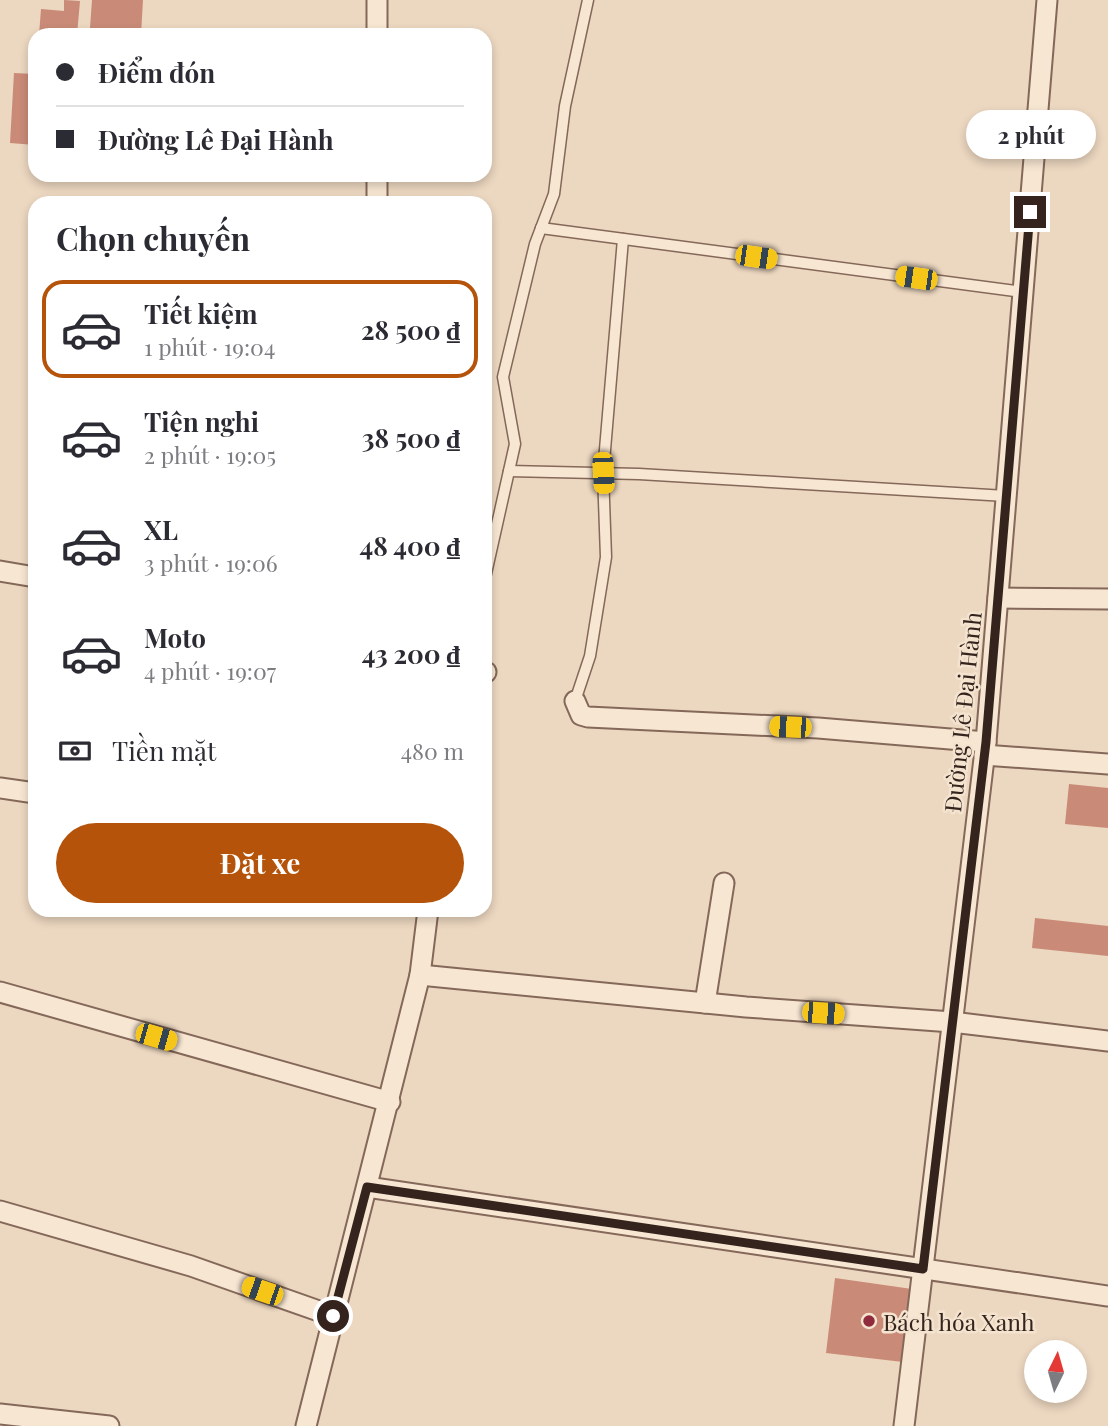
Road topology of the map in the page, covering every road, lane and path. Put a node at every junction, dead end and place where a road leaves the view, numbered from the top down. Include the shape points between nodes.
1 (377, 0) edge
2 (588, 0) edge
3 (1048, 0) edge
4 (377, 28) edge
5 (541, 228) junction
6 (623, 239) junction
7 (1023, 292) junction
8 (509, 471) junction
9 (603, 473) junction
10 (1006, 496) junction
11 (492, 547) edge
12 (0, 571) edge
13 (28, 576) edge
14 (998, 598) junction
15 (1108, 599) edge
16 (575, 701) joint
17 (985, 749) junction
18 (1108, 764) edge
19 (0, 788) edge
20 (28, 792) edge
21 (723, 883) dead end
22 (427, 917) edge
23 (420, 975) junction
24 (0, 992) edge
25 (705, 1003) junction
26 (952, 1022) junction
27 (1108, 1041) edge
28 (390, 1102) junction
29 (367, 1187) junction
30 (0, 1211) edge
31 (923, 1269) junction
32 (1108, 1296) edge
33 (333, 1316) junction
34 (0, 1414) edge
35 (109, 1426) edge
36 (306, 1426) edge
37 (904, 1426) edge

1 - 4 street
2 - 5 lane via 565,106 554,194
3 - 7 street, Đường Lê Đại Hành
5 - 6 lane
5 - 8 lane via 503,377 515,444
6 - 7 lane
6 - 9 lane
7 - 10 street, Đường Lê Đại Hành
8 - 9 lane
8 - 11 lane
9 - 10 lane
9 - 16 lane via 606,557 590,656
10 - 14 street, Đường Lê Đại Hành
12 - 13 street
14 - 15 street
14 - 17 street, Đường Lê Đại Hành
16 - 17 street via 581,715 588,717 818,728
17 - 18 street
17 - 26 street, Đường Lê Đại Hành
19 - 20 street
21 - 25 street
22 - 23 street
23 - 25 street
23 - 28 street
24 - 28 street
25 - 26 street
26 - 27 street
26 - 31 street, Đường Lê Đại Hành
28 - 29 street
29 - 31 street
29 - 33 street
30 - 33 street via 191,1266
31 - 32 street
31 - 37 street, Đường Lê Đại Hành
33 - 36 street
34 - 35 street

